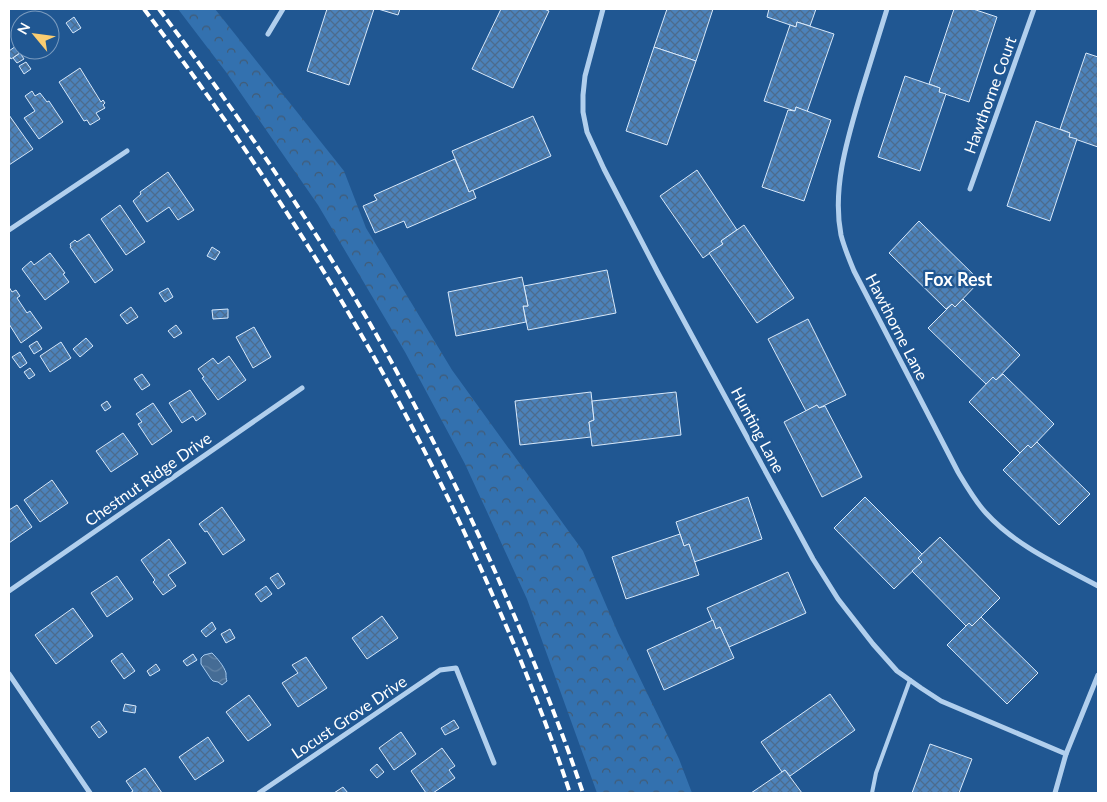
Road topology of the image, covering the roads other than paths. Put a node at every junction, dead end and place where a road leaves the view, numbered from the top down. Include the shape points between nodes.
1 (283, 9) edge
2 (603, 9) edge
3 (887, 9) edge
4 (1034, 9) edge
5 (268, 34) dead end
6 (128, 151) dead end
7 (970, 189) dead end
8 (9, 230) edge
9 (302, 388) dead end
10 (1098, 586) edge
11 (9, 591) edge
12 (9, 674) edge
13 (1098, 675) edge
14 (910, 680) junction
15 (1066, 754) junction
16 (494, 763) dead end
17 (90, 793) edge
18 (259, 793) edge
19 (872, 793) edge
20 (1055, 793) edge

1 - 5 street
2 - 14 street, Hunting Lane via 585,76 583,112 587,132 604,170 813,559 838,599 873,644 897,671
3 - 10 street, Hawthorne Lane via 842,166 839,214 847,254 975,500 1016,540
4 - 7 street, Hawthorne Court
6 - 8 street
9 - 11 street, Chestnut Ridge Drive
12 - 17 street
13 - 15 street
14 - 15 street, Hunting Lane via 941,701
14 - 19 lane via 876,772
15 - 20 street
16 - 18 street, Locust Grove Drive via 456,668 440,670

